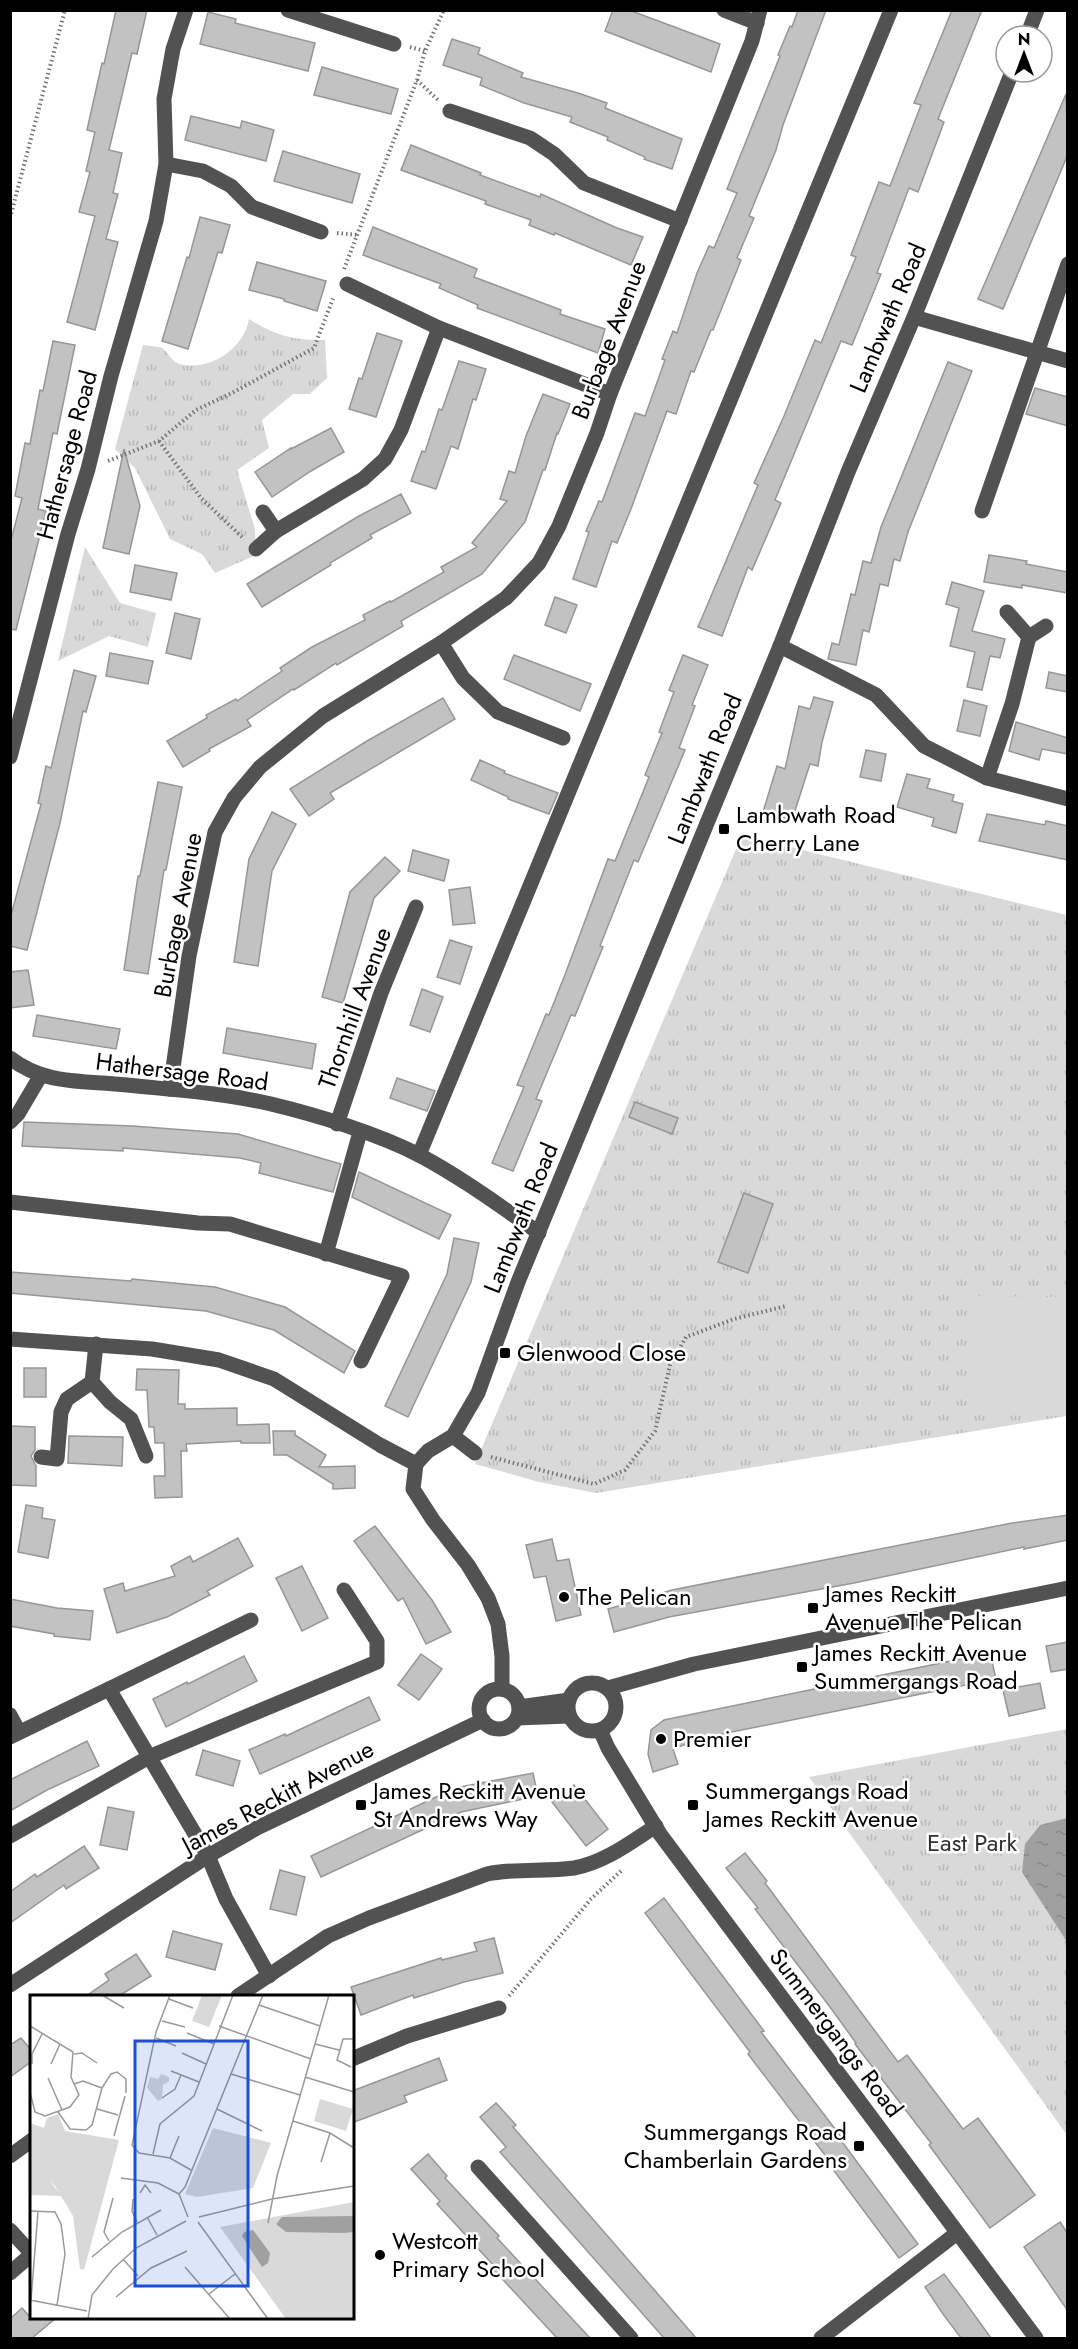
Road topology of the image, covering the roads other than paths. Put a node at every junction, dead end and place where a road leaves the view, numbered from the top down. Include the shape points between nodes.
1 (186, 10) edge
2 (288, 10) edge
3 (724, 10) edge
4 (891, 10) edge
5 (1037, 10) edge
6 (759, 17) edge
7 (1031, 24) edge
8 (394, 44) dead end
9 (1007, 84) edge
10 (450, 111) road end
11 (166, 164) junction
12 (680, 220) junction
13 (321, 232) dead end
14 (1068, 264) edge
15 (341, 283) road end
16 (914, 317) junction
17 (439, 328) junction
18 (1037, 352) junction
19 (1068, 361) edge
20 (610, 394) junction
21 (982, 511) dead end
22 (263, 513) dead end
23 (276, 531) junction
24 (256, 549) road end
25 (1006, 612) dead end
26 (1046, 626) dead end
27 (1029, 637) junction
28 (441, 644) junction
29 (780, 645) junction
30 (563, 738) dead end
31 (10, 757) edge
32 (987, 778) junction
33 (1068, 799) edge
34 (416, 907) dead end
35 (10, 1058) edge
36 (41, 1075) junction
37 (170, 1089) junction
38 (10, 1122) edge
39 (337, 1124) junction
40 (360, 1132) junction
41 (419, 1155) junction
42 (10, 1202) edge
43 (539, 1233) junction
44 (326, 1254) junction
45 (10, 1340) edge
46 (96, 1344) junction
47 (361, 1361) dead end
48 (92, 1382) junction
49 (453, 1436) junction
50 (475, 1453) road end
51 (146, 1456) dead end
52 (41, 1457) dead end
53 (416, 1464) junction
54 (1068, 1588) edge
55 (344, 1590) dead end
56 (251, 1620) dead end
57 (608, 1688) junction
58 (109, 1689) junction
59 (502, 1689) junction
60 (569, 1700) junction
61 (518, 1713) junction
62 (10, 1715) edge
63 (569, 1716) junction
64 (483, 1720) junction
65 (600, 1730) junction
66 (15, 1734) edge
67 (149, 1757) junction
68 (656, 1826) junction
69 (10, 1836) edge
70 (208, 1856) junction
71 (269, 1976) junction
72 (10, 1985) edge
73 (240, 1995) edge
74 (499, 2008) road end
75 (354, 2058) edge
76 (30, 2141) edge
77 (10, 2156) edge
78 (478, 2168) dead end
79 (10, 2230) edge
80 (957, 2233) junction
81 (30, 2252) edge
82 (30, 2256) edge
83 (10, 2273) edge
84 (631, 2338) edge
85 (821, 2338) edge
86 (1036, 2338) edge

1 - 11 street, Hathersage Road via 173,49 164,99
2 - 8 street
3 - 6 street
4 - 41 street
5 - 7 street
6 - 12 street, Burbage Avenue
9 - 16 street, Lambwath Road
10 - 12 street via 530,138 554,154 584,183
11 - 13 street via 203,171 231,186 252,207
11 - 31 street, Hathersage Road via 156,220
12 - 20 street, Burbage Avenue
14 - 18 street
15 - 17 street
16 - 18 street
16 - 29 street, Lambwath Road
17 - 20 street
17 - 23 street via 401,430 385,459 363,479
18 - 19 street
18 - 21 street
20 - 28 street, Burbage Avenue via 560,526 539,563 506,598
22 - 23 street
23 - 24 street
25 - 27 street
26 - 27 street
27 - 32 street
28 - 30 street via 463,678 498,711
28 - 37 street, Burbage Avenue via 323,716 260,767 234,798 215,832 189,956
29 - 32 street via 876,695 924,746
29 - 43 street, Lambwath Road
32 - 33 street
34 - 39 street, Thornhill Avenue via 381,993
35 - 36 street, Hathersage Road
36 - 37 street, Hathersage Road via 72,1083
36 - 38 street
37 - 39 street, Hathersage Road via 273,1104
39 - 40 street, Hathersage Road
40 - 41 street, Hathersage Road
40 - 44 street
41 - 43 street, Hathersage Road
42 - 44 street via 230,1224
43 - 49 street, Lambwath Road via 478,1393
44 - 47 street via 402,1276
45 - 46 street
46 - 48 street
46 - 53 street via 219,1360 274,1379
48 - 51 street via 131,1419
48 - 52 street via 67,1399 61,1412 57,1459
49 - 50 street
49 - 53 street, Lambwath Road via 428,1450
53 - 59 street via 413,1489 468,1565 498,1624
54 - 57 street via 694,1664
55 - 67 street via 377,1641 377,1662
56 - 58 street
57 - 60 street via 585,1684
57 - 65 street via 616,1710 609,1724
58 - 66 street
58 - 67 street
59 - 61 street via 514,1695
59 - 64 street via 489,1691 480,1701
60 - 61 street
60 - 63 street
61 - 63 street
61 - 64 street via 512,1725 500,1729
62 - 66 street
63 - 65 street via 580,1728
64 - 70 street, James Reckitt Avenue via 257,1828
65 - 68 street, Summergangs Road
67 - 69 street
67 - 70 street
68 - 71 street via 590,1864 501,1871 369,1918 328,1936
68 - 80 street, Summergangs Road
70 - 71 street via 226,1899
70 - 72 street, James Reckitt Avenue
71 - 73 street
74 - 75 street via 407,2036
76 - 77 street
78 - 84 street
79 - 81 street
80 - 85 street
80 - 86 street, Summergangs Road
82 - 83 street

